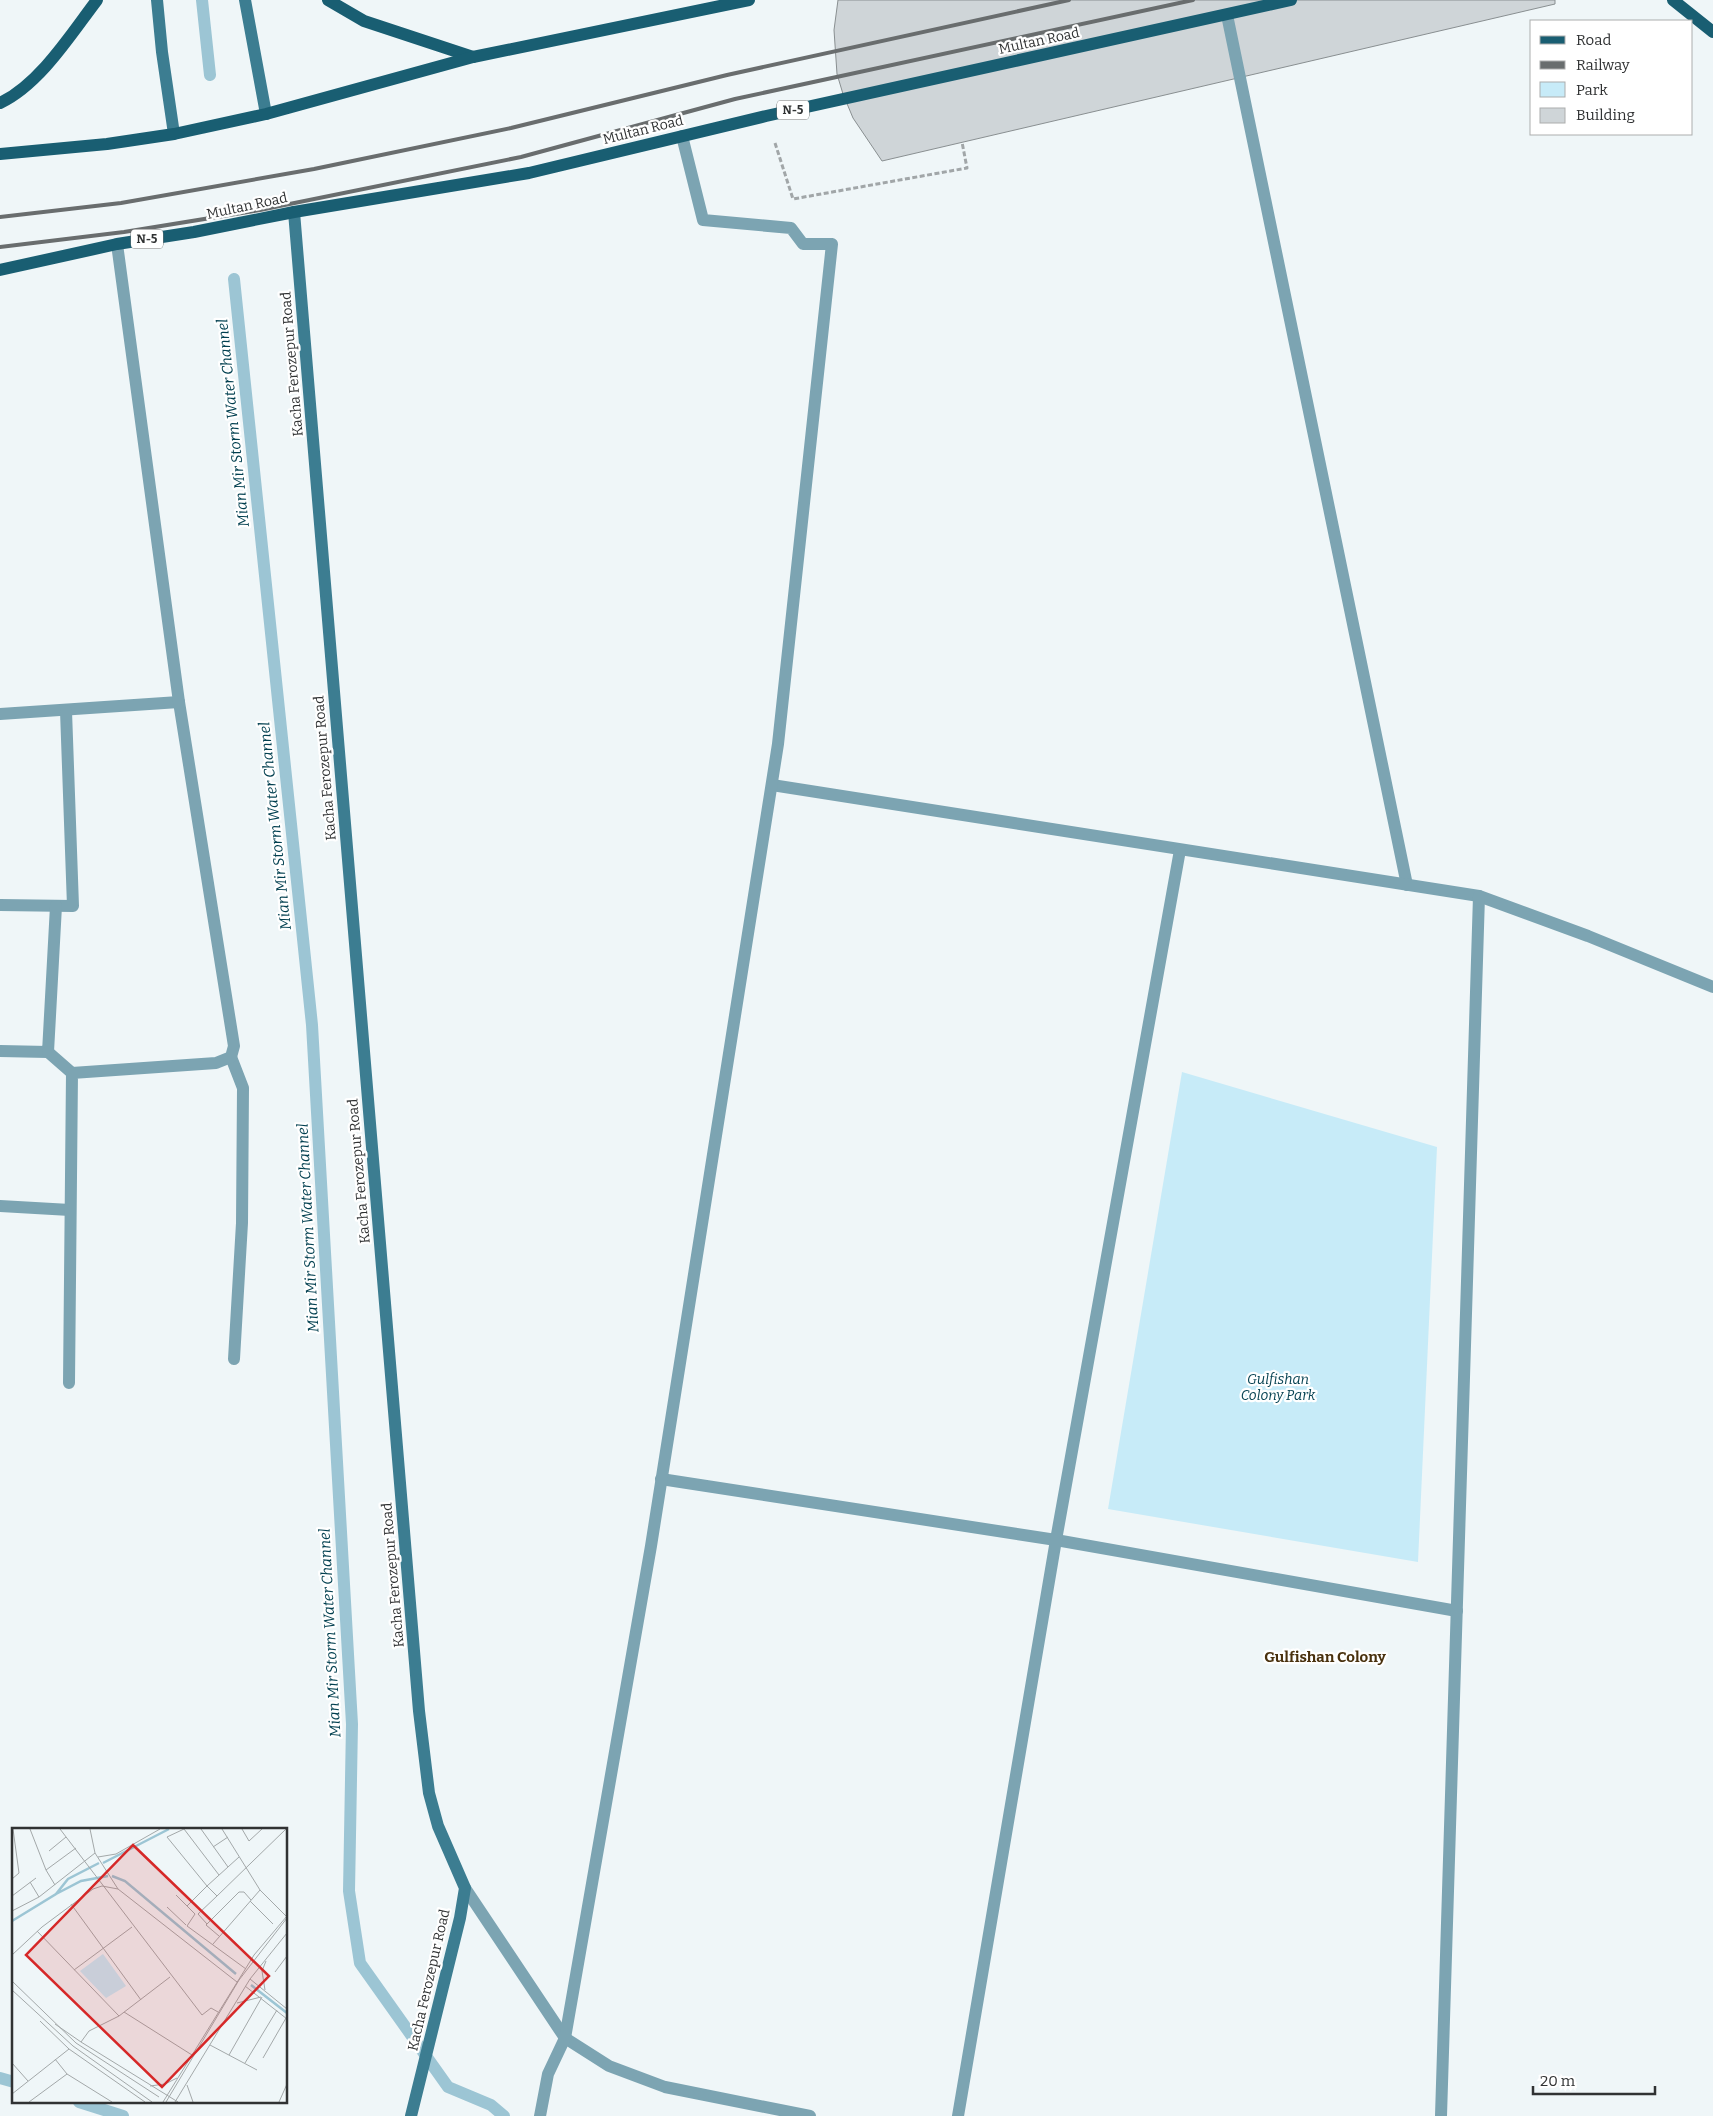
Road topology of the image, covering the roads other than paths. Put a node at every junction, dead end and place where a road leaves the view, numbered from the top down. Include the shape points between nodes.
1 (97, 0) edge
2 (157, 0) edge
3 (244, 0) edge
4 (328, 0) edge
5 (749, 0) edge
6 (1290, 0) edge
7 (1673, 0) edge
8 (1227, 15) junction
9 (1713, 32) edge
10 (473, 57) junction
11 (0, 103) edge
12 (266, 114) junction
13 (174, 134) junction
14 (682, 136) junction
15 (0, 154) edge
16 (294, 212) junction
17 (117, 244) junction
18 (0, 270) edge
19 (180, 702) junction
20 (66, 711) junction
21 (0, 714) edge
22 (772, 785) junction
23 (1180, 850) junction
24 (1407, 885) junction
25 (1479, 896) junction
26 (0, 905) edge
27 (56, 906) junction
28 (1713, 987) edge
29 (0, 1051) edge
30 (48, 1052) junction
31 (231, 1057) junction
32 (72, 1074) junction
33 (0, 1206) edge
34 (70, 1210) junction
35 (234, 1359) dead end
36 (69, 1383) dead end
37 (661, 1479) junction
38 (1056, 1540) junction
39 (1457, 1611) junction
40 (465, 1888) junction
41 (565, 2038) junction
42 (411, 2116) edge
43 (540, 2116) edge
44 (810, 2116) edge
45 (958, 2116) edge
46 (1441, 2116) edge

1 - 11 main road via 51,60 13,96
2 - 13 main road
3 - 12 main road
4 - 10 main road via 364,21
5 - 10 main road
6 - 8 main road, Multan Road / N-5
7 - 9 main road
8 - 14 main road, Multan Road / N-5
8 - 24 street
10 - 12 main road
12 - 13 main road
13 - 15 main road
14 - 16 main road, Multan Road / N-5 via 529,173
14 - 22 street via 703,220 791,228 803,244 832,244
16 - 17 main road, Multan Road / N-5
16 - 40 main road, Kacha Ferozepur Road via 419,1710 429,1793 438,1826
17 - 18 main road, Multan Road / N-5
17 - 19 street
19 - 20 street
19 - 31 street via 234,1046
20 - 21 street
20 - 27 street via 73,906
22 - 23 street
22 - 37 street
23 - 24 street
23 - 38 street
24 - 25 street
25 - 28 street
25 - 39 street
26 - 27 street
27 - 30 street
29 - 30 street
30 - 32 street
31 - 32 street via 216,1063
31 - 35 street via 243,1088 242,1223
32 - 34 street
33 - 34 street
34 - 36 street
37 - 38 street
37 - 41 street
38 - 39 street
38 - 45 street
39 - 46 street
40 - 41 street
40 - 42 main road, Kacha Ferozepur Road
41 - 43 street via 548,2074
41 - 44 street via 609,2066 665,2087

